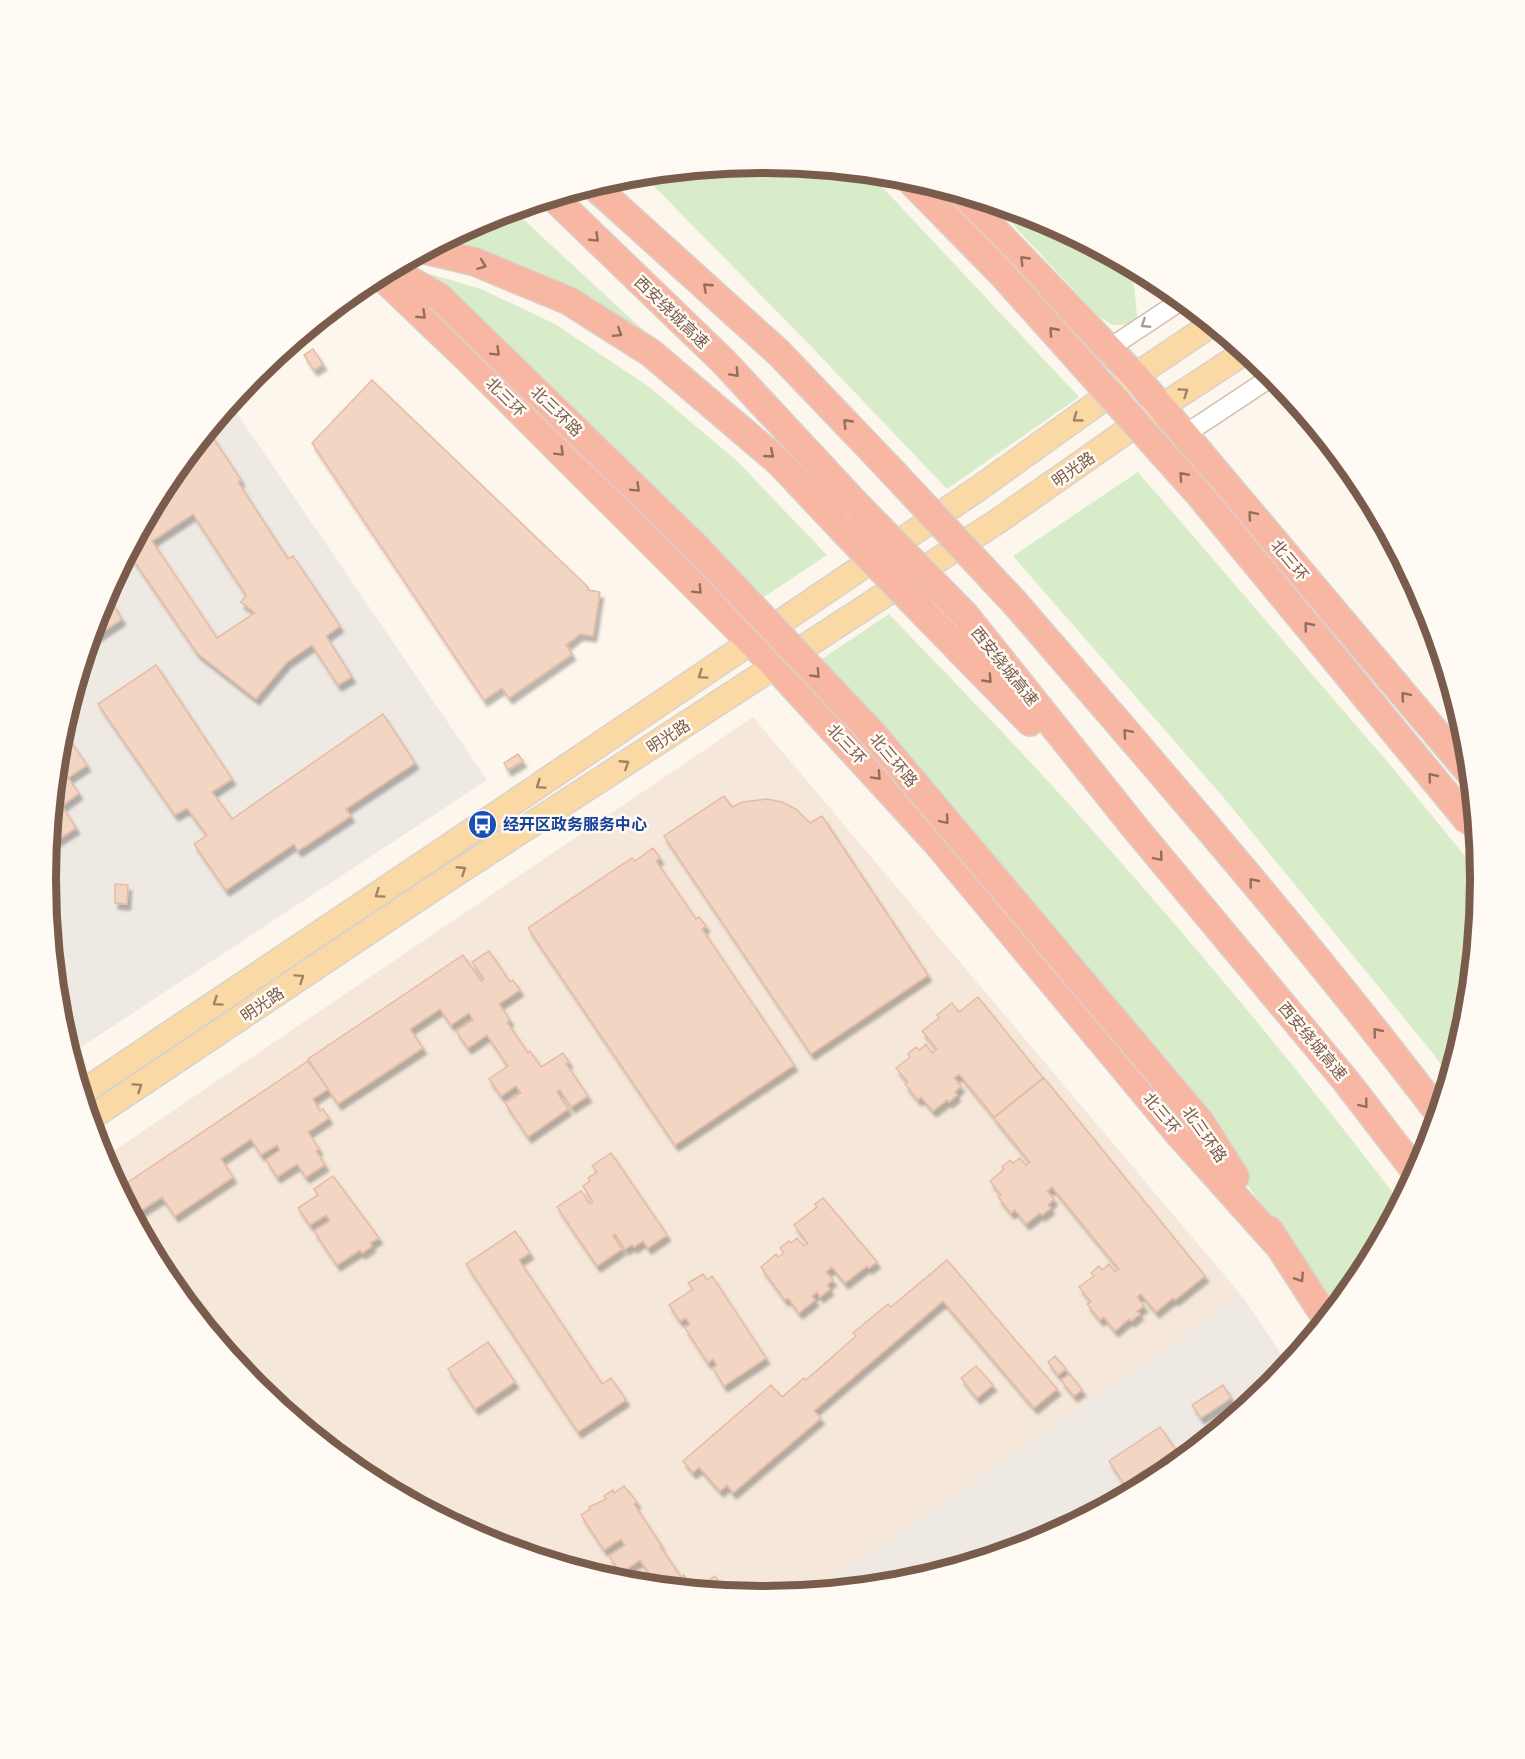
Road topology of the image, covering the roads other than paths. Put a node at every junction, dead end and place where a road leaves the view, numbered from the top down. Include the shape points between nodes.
1 (613, 189) edge
2 (922, 191) edge
3 (601, 192) edge
4 (559, 203) edge
5 (970, 204) edge
6 (436, 253) edge
7 (683, 264) junction
8 (398, 274) edge
9 (387, 281) edge
10 (1174, 305) edge
11 (1205, 329) edge
12 (1108, 349) junction
13 (1238, 357) edge
14 (1135, 376) junction
15 (1264, 382) edge
16 (1161, 407) junction
17 (1184, 435) junction
18 (750, 642) junction
19 (774, 665) junction
20 (1459, 760) edge
21 (1466, 818) edge
22 (1136, 829) junction
23 (88, 1089) edge
24 (1433, 1105) edge
25 (96, 1114) edge
26 (1410, 1164) edge
27 (1279, 1246) junction
28 (1322, 1312) edge

1 - 7 highway
21 -> 2 highway, bridge via 1199,494 1003,275
3 - 7 highway
4 -> 22 highway, 西安绕城高速, bridge via 723,361 965,615
12 -> 5 highway, 北三环
6 -> 22 highway, bridge via 475,262 569,301 651,353 779,462
24 -> 7 highway, bridge via 1198,815 1015,603 779,353
8 -> 27 highway, 北三环路, bridge via 439,297 696,547 872,733 1201,1123
9 -> 18 highway, 北三环
10 -> 12 street
11 - 14 main road, 明光路
12 - 14 highway, 北三环
16 -> 13 main road, 明光路
14 - 16 highway, 北三环
14 -> 18 main road, 明光路 via 979,488
15 - 17 street
16 - 17 highway, 北三环
16 - 19 main road, 明光路 via 998,521
20 -> 17 highway, 北三环
18 - 19 highway, 北三环
18 -> 23 main road, 明光路
25 -> 19 main road, 明光路
19 -> 27 highway, 北三环 via 936,842 1178,1133
22 -> 26 highway, 西安绕城高速 via 1346,1080
27 -> 28 highway, 北三环路

